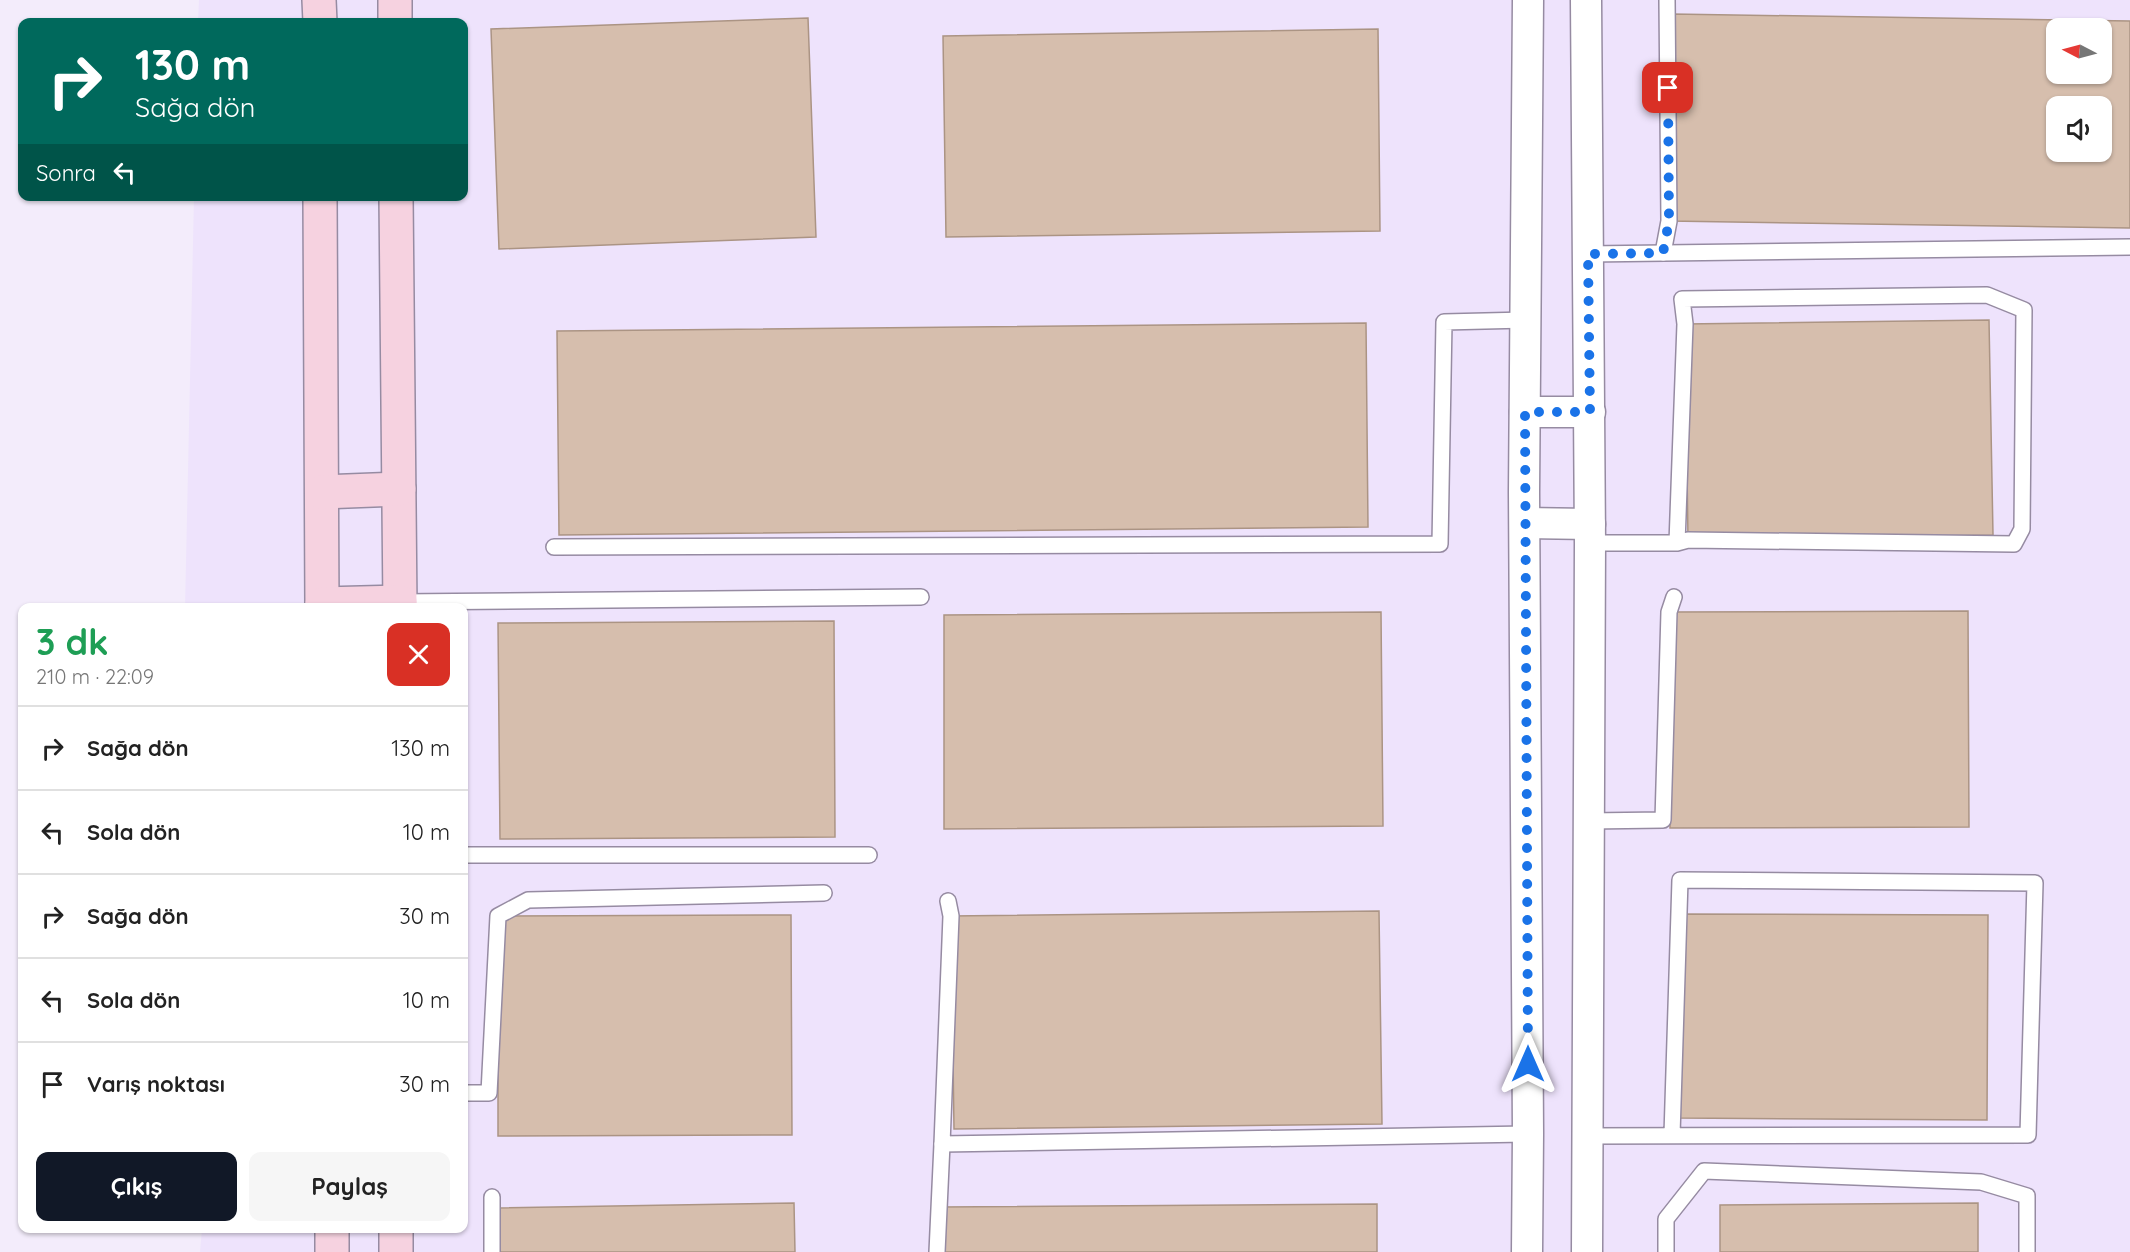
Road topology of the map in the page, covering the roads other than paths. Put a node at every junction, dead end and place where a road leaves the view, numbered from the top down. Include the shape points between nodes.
1 (319, 0) edge
2 (395, 0) edge
3 (1528, 0) edge
4 (1586, 0) edge
5 (1667, 0) edge
6 (320, 18) edge
7 (395, 18) edge
8 (320, 201) edge
9 (396, 201) edge
10 (2130, 247) edge
11 (1663, 253) junction
12 (1588, 254) junction
13 (1526, 320) junction
14 (1525, 412) junction
15 (1590, 412) junction
16 (399, 489) junction
17 (322, 492) junction
18 (1525, 524) junction
19 (1590, 534) junction
20 (1677, 543) junction
21 (554, 547) dead end
22 (921, 597) dead end
23 (1674, 597) dead end
24 (322, 603) edge
25 (400, 603) edge
26 (468, 604) edge
27 (1588, 821) junction
28 (468, 855) edge
29 (869, 855) dead end
30 (824, 893) dead end
31 (948, 901) dead end
32 (468, 1093) edge
33 (1528, 1134) junction
34 (1672, 1135) junction
35 (1587, 1136) junction
36 (942, 1144) junction
37 (492, 1197) dead end
38 (333, 1233) edge
39 (396, 1233) edge
40 (332, 1252) edge
41 (396, 1252) edge
42 (492, 1252) edge
43 (937, 1252) edge
44 (1527, 1252) edge
45 (1587, 1252) edge
46 (1666, 1252) edge
47 (2027, 1252) edge

1 - 6 street
2 - 7 street
3 - 13 street
4 - 12 street
5 - 11 lane via 1669,221
8 - 17 street
9 - 16 street
10 - 11 lane
11 - 12 lane
12 - 15 street
13 - 14 street
13 - 21 lane via 1444,322 1440,544
14 - 15 street
14 - 18 street
15 - 19 street
16 - 17 street
16 - 25 street
17 - 24 street
18 - 19 street
18 - 33 street
19 - 20 lane
19 - 27 street
20 - 20 lane via 1688,540 2014,544 2022,529 2024,310 1987,295 1682,299 1685,324
22 - 26 lane
23 - 27 lane via 1670,612 1663,820
27 - 35 street
28 - 29 lane
30 - 32 lane via 528,900 498,916 489,1093
31 - 36 lane via 951,916
33 - 36 lane
33 - 44 street
34 - 34 lane via 2028,1135 2035,883 1680,880
34 - 35 lane
35 - 45 street
36 - 43 lane
37 - 42 lane
38 - 40 street
39 - 41 street
46 - 47 lane via 1666,1219 1704,1171 1981,1182 2027,1196

